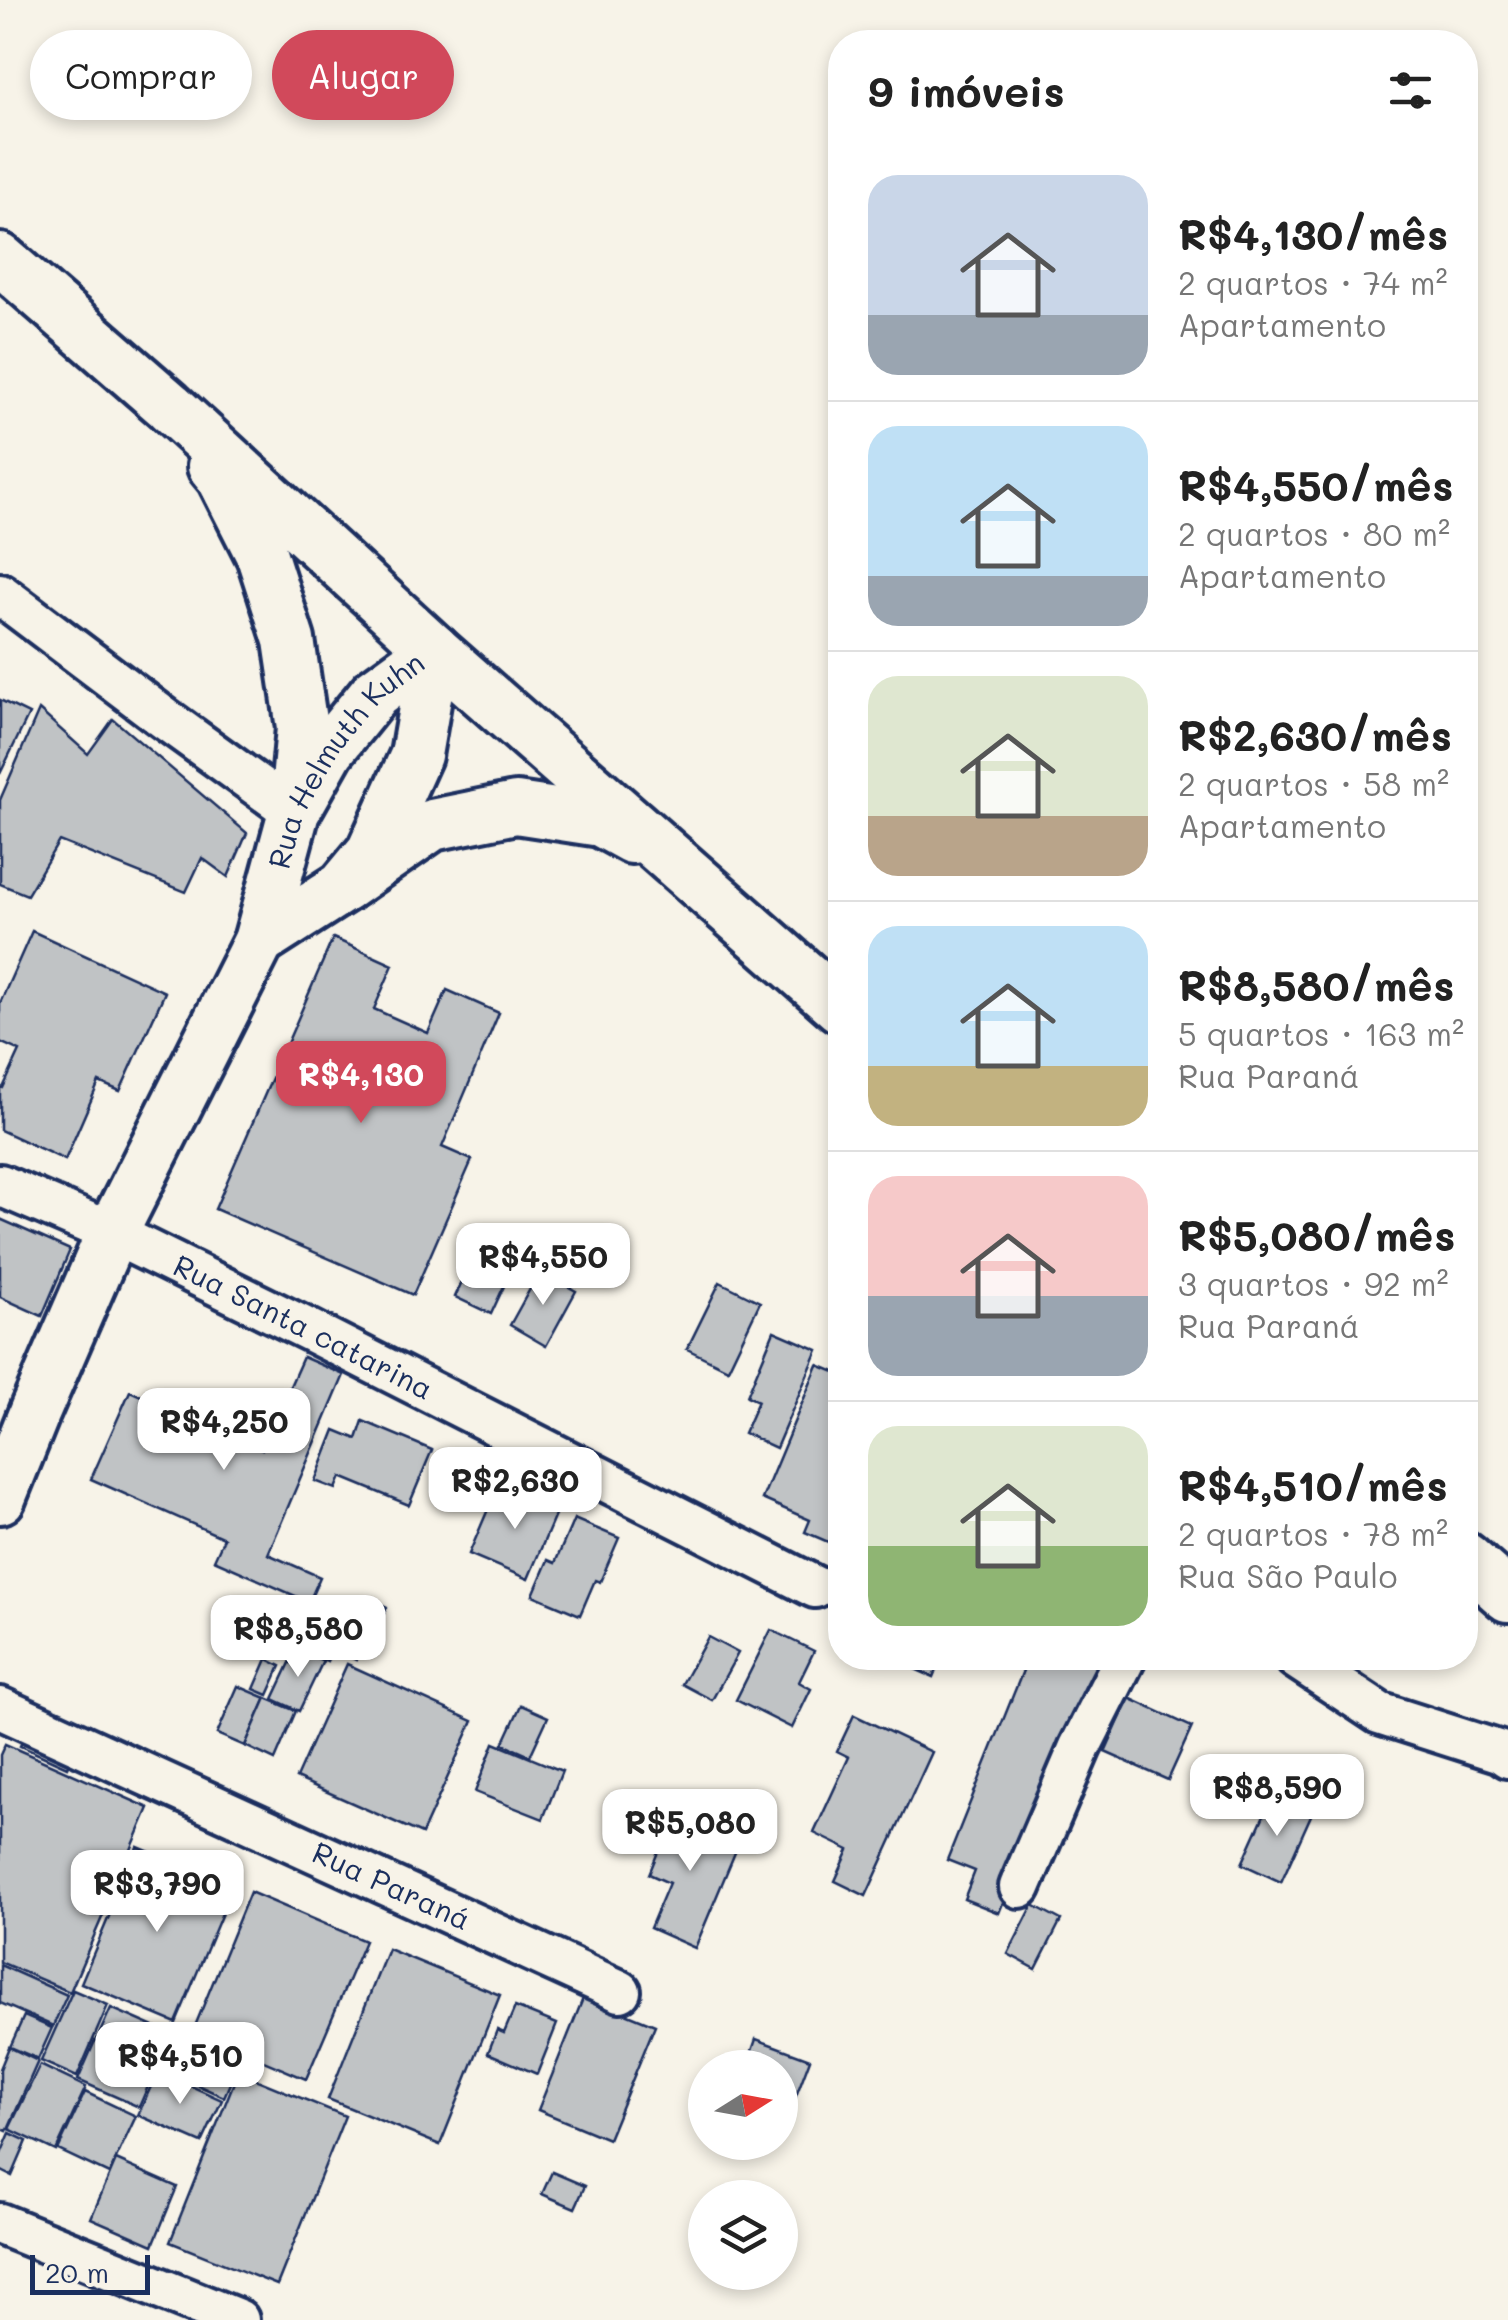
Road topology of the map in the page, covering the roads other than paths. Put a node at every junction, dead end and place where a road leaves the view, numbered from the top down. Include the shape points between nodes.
1 (0, 259) edge
2 (169, 406) junction
3 (0, 594) edge
4 (434, 650) junction
5 (294, 812) junction
6 (676, 862) junction
7 (344, 887) junction
8 (259, 942) junction
9 (828, 995) edge
10 (0, 1185) edge
11 (112, 1233) junction
12 (0, 1498) edge
13 (1478, 1569) edge
14 (815, 1587) dead end
15 (1508, 1596) edge
16 (1119, 1670) edge
17 (1314, 1670) edge
18 (0, 1708) edge
19 (1508, 1757) edge
20 (1020, 1887) dead end
21 (620, 1991) dead end
22 (0, 2224) edge
23 (238, 2320) edge

1 - 2 main road
2 - 4 main road
2 - 5 main road via 222,477 262,556 289,640 302,728
3 - 5 street
4 - 5 main road, Rua Helmuth Kuhn via 375,692 329,750
4 - 6 main road
4 - 7 main road, Rua Helmuth Kuhn via 416,755 372,852
5 - 8 main road, Rua Helmuth Kuhn
6 - 7 main road via 601,821 516,808 432,825
6 - 9 main road
7 - 8 main road, Rua Helmuth Kuhn
8 - 11 main road, Rua Helmuth Kuhn
10 - 11 street, Rua Santa catarina
11 - 12 main road, Rua Helmuth Kuhn
11 - 14 street, Rua Santa catarina
13 - 15 main road
16 - 20 street
17 - 19 street via 1378,1713
18 - 21 street, Rua Paraná
22 - 23 street

